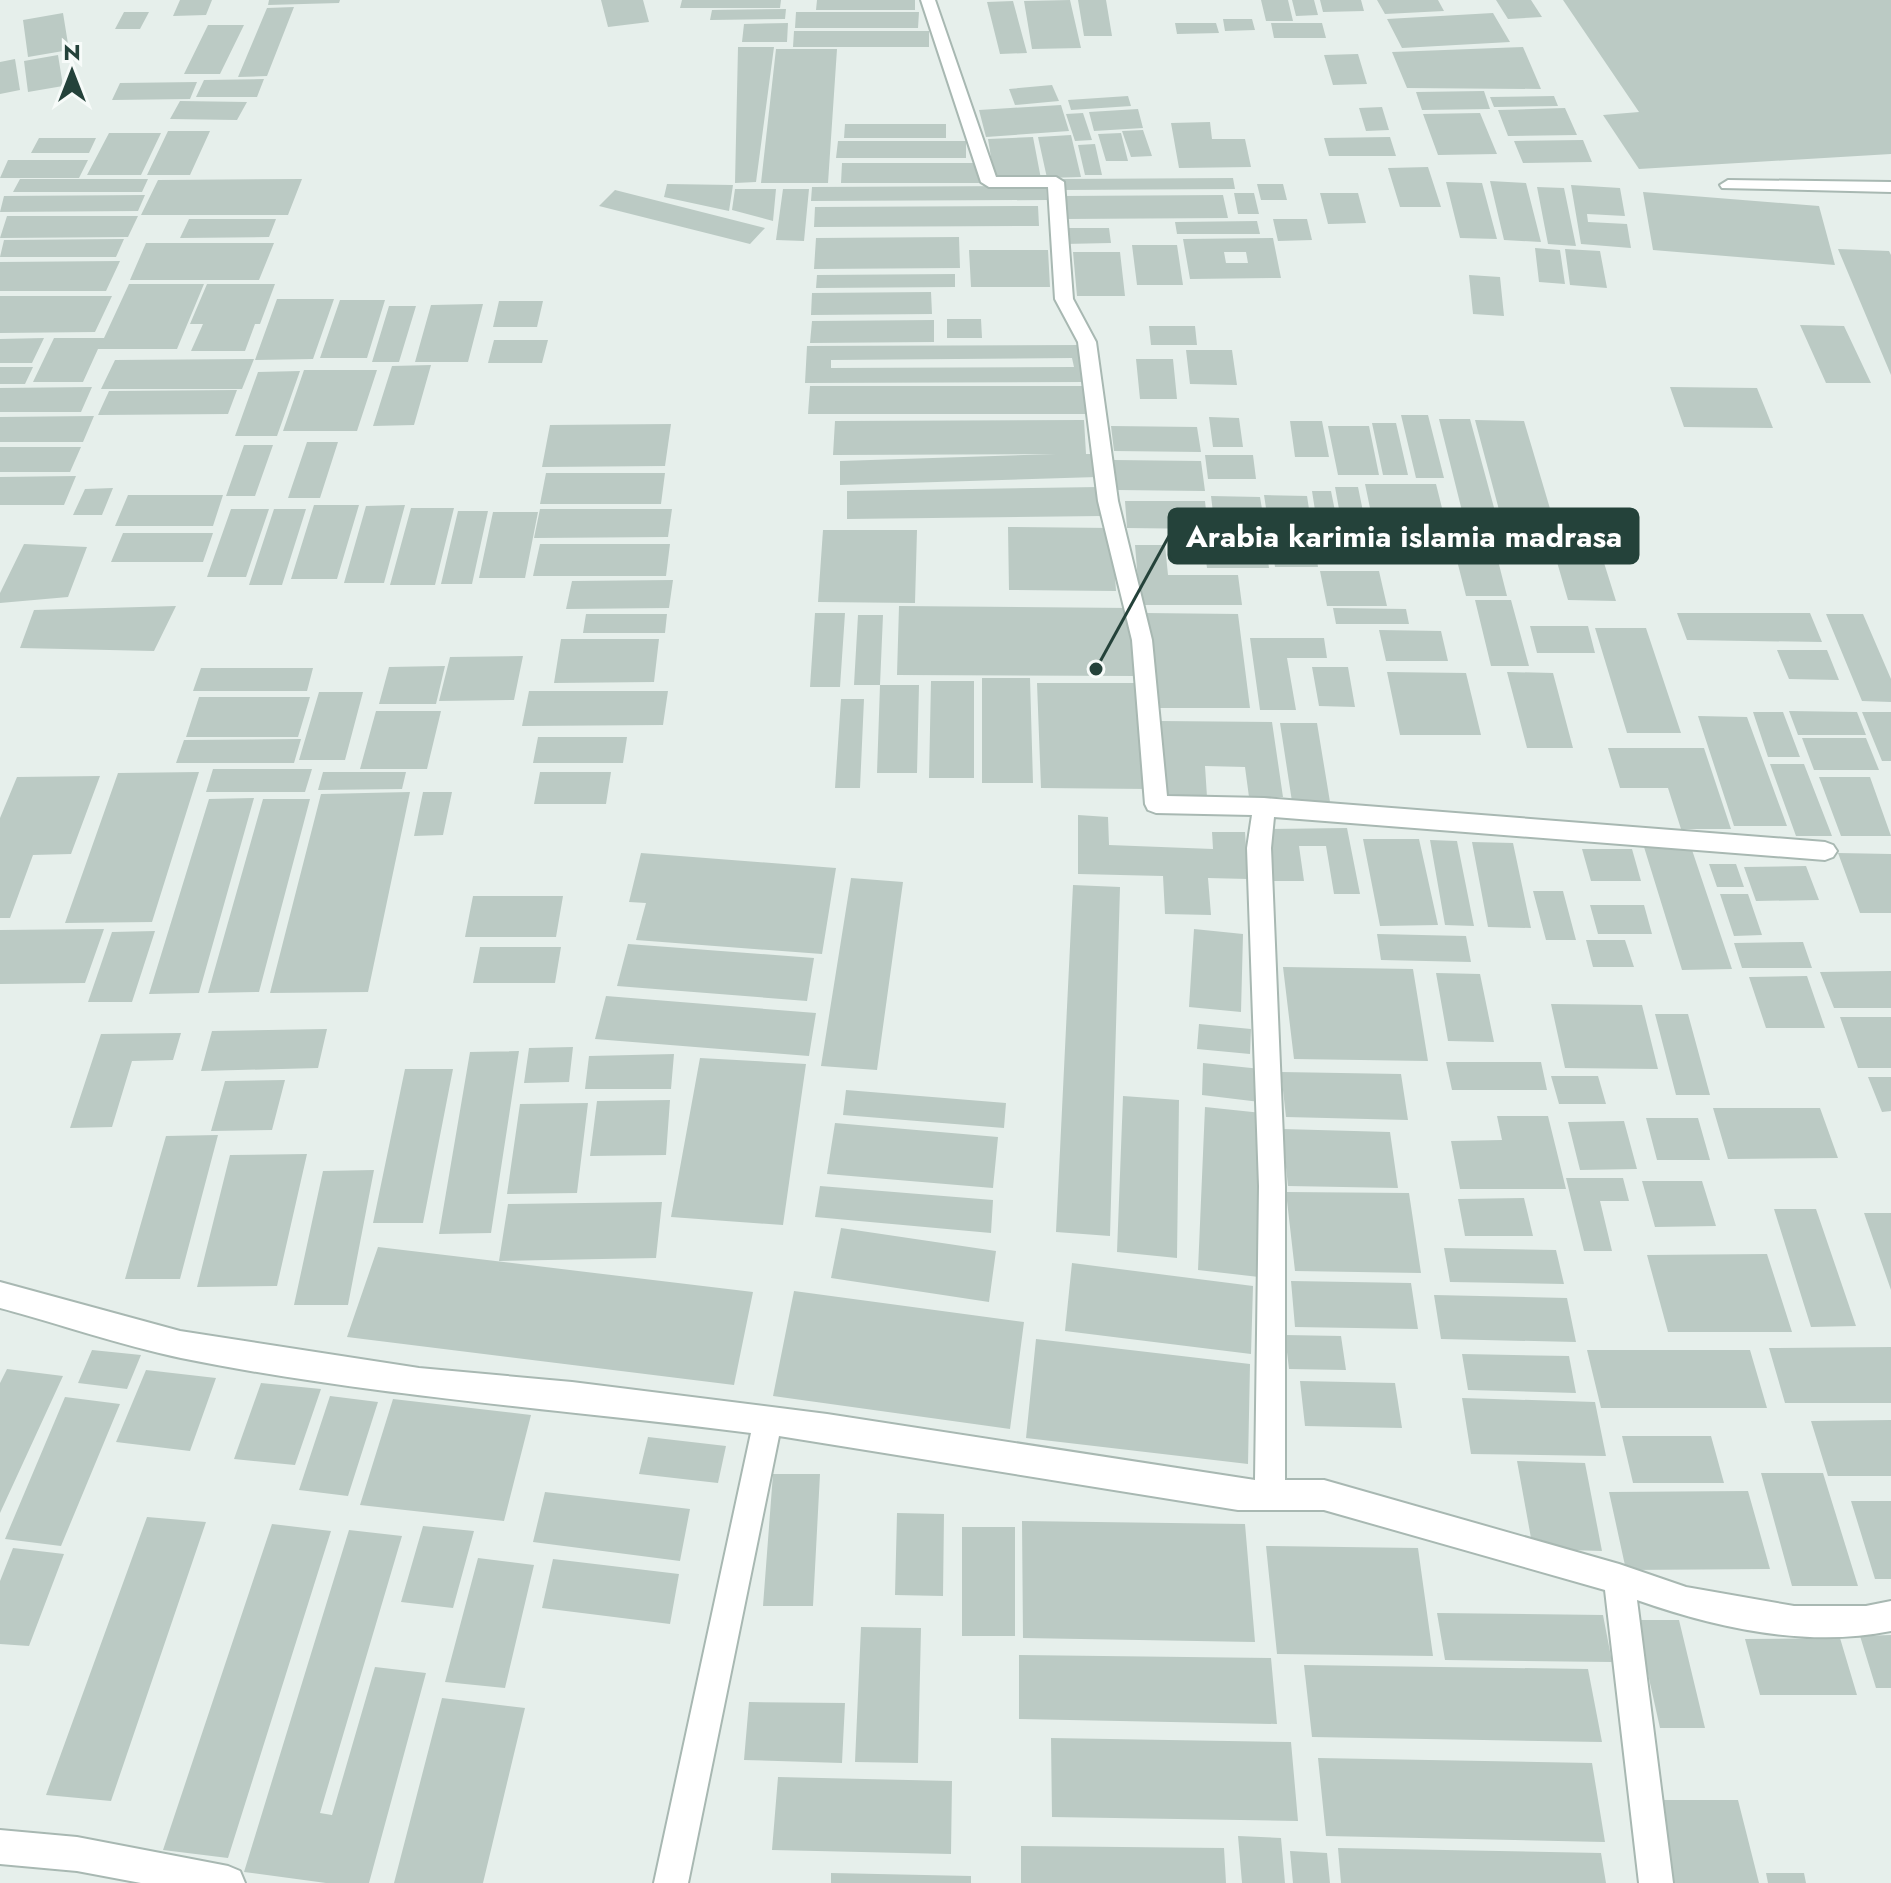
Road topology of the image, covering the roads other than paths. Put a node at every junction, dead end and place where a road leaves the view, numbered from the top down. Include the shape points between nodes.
1 (928, 0) edge
2 (1728, 185) dead end
3 (1891, 187) edge
4 (1264, 807) junction
5 (1825, 851) dead end
6 (0, 1295) edge
7 (768, 1421) junction
8 (1270, 1495) junction
9 (1619, 1579) junction
10 (1891, 1616) edge
11 (0, 1847) edge
12 (228, 1883) edge
13 (671, 1883) edge
14 (1656, 1883) edge

1 - 4 street via 989,182 1056,182 1064,299 1087,342 1108,501 1142,640 1156,804
2 - 3 street
4 - 5 street
4 - 8 street via 1259,848 1272,1186
6 - 7 street via 180,1344 419,1382
7 - 8 street via 1238,1495
7 - 13 street
8 - 9 street via 1324,1495
9 - 10 street via 1686,1602 1794,1621
9 - 14 street
11 - 12 street via 77,1854

